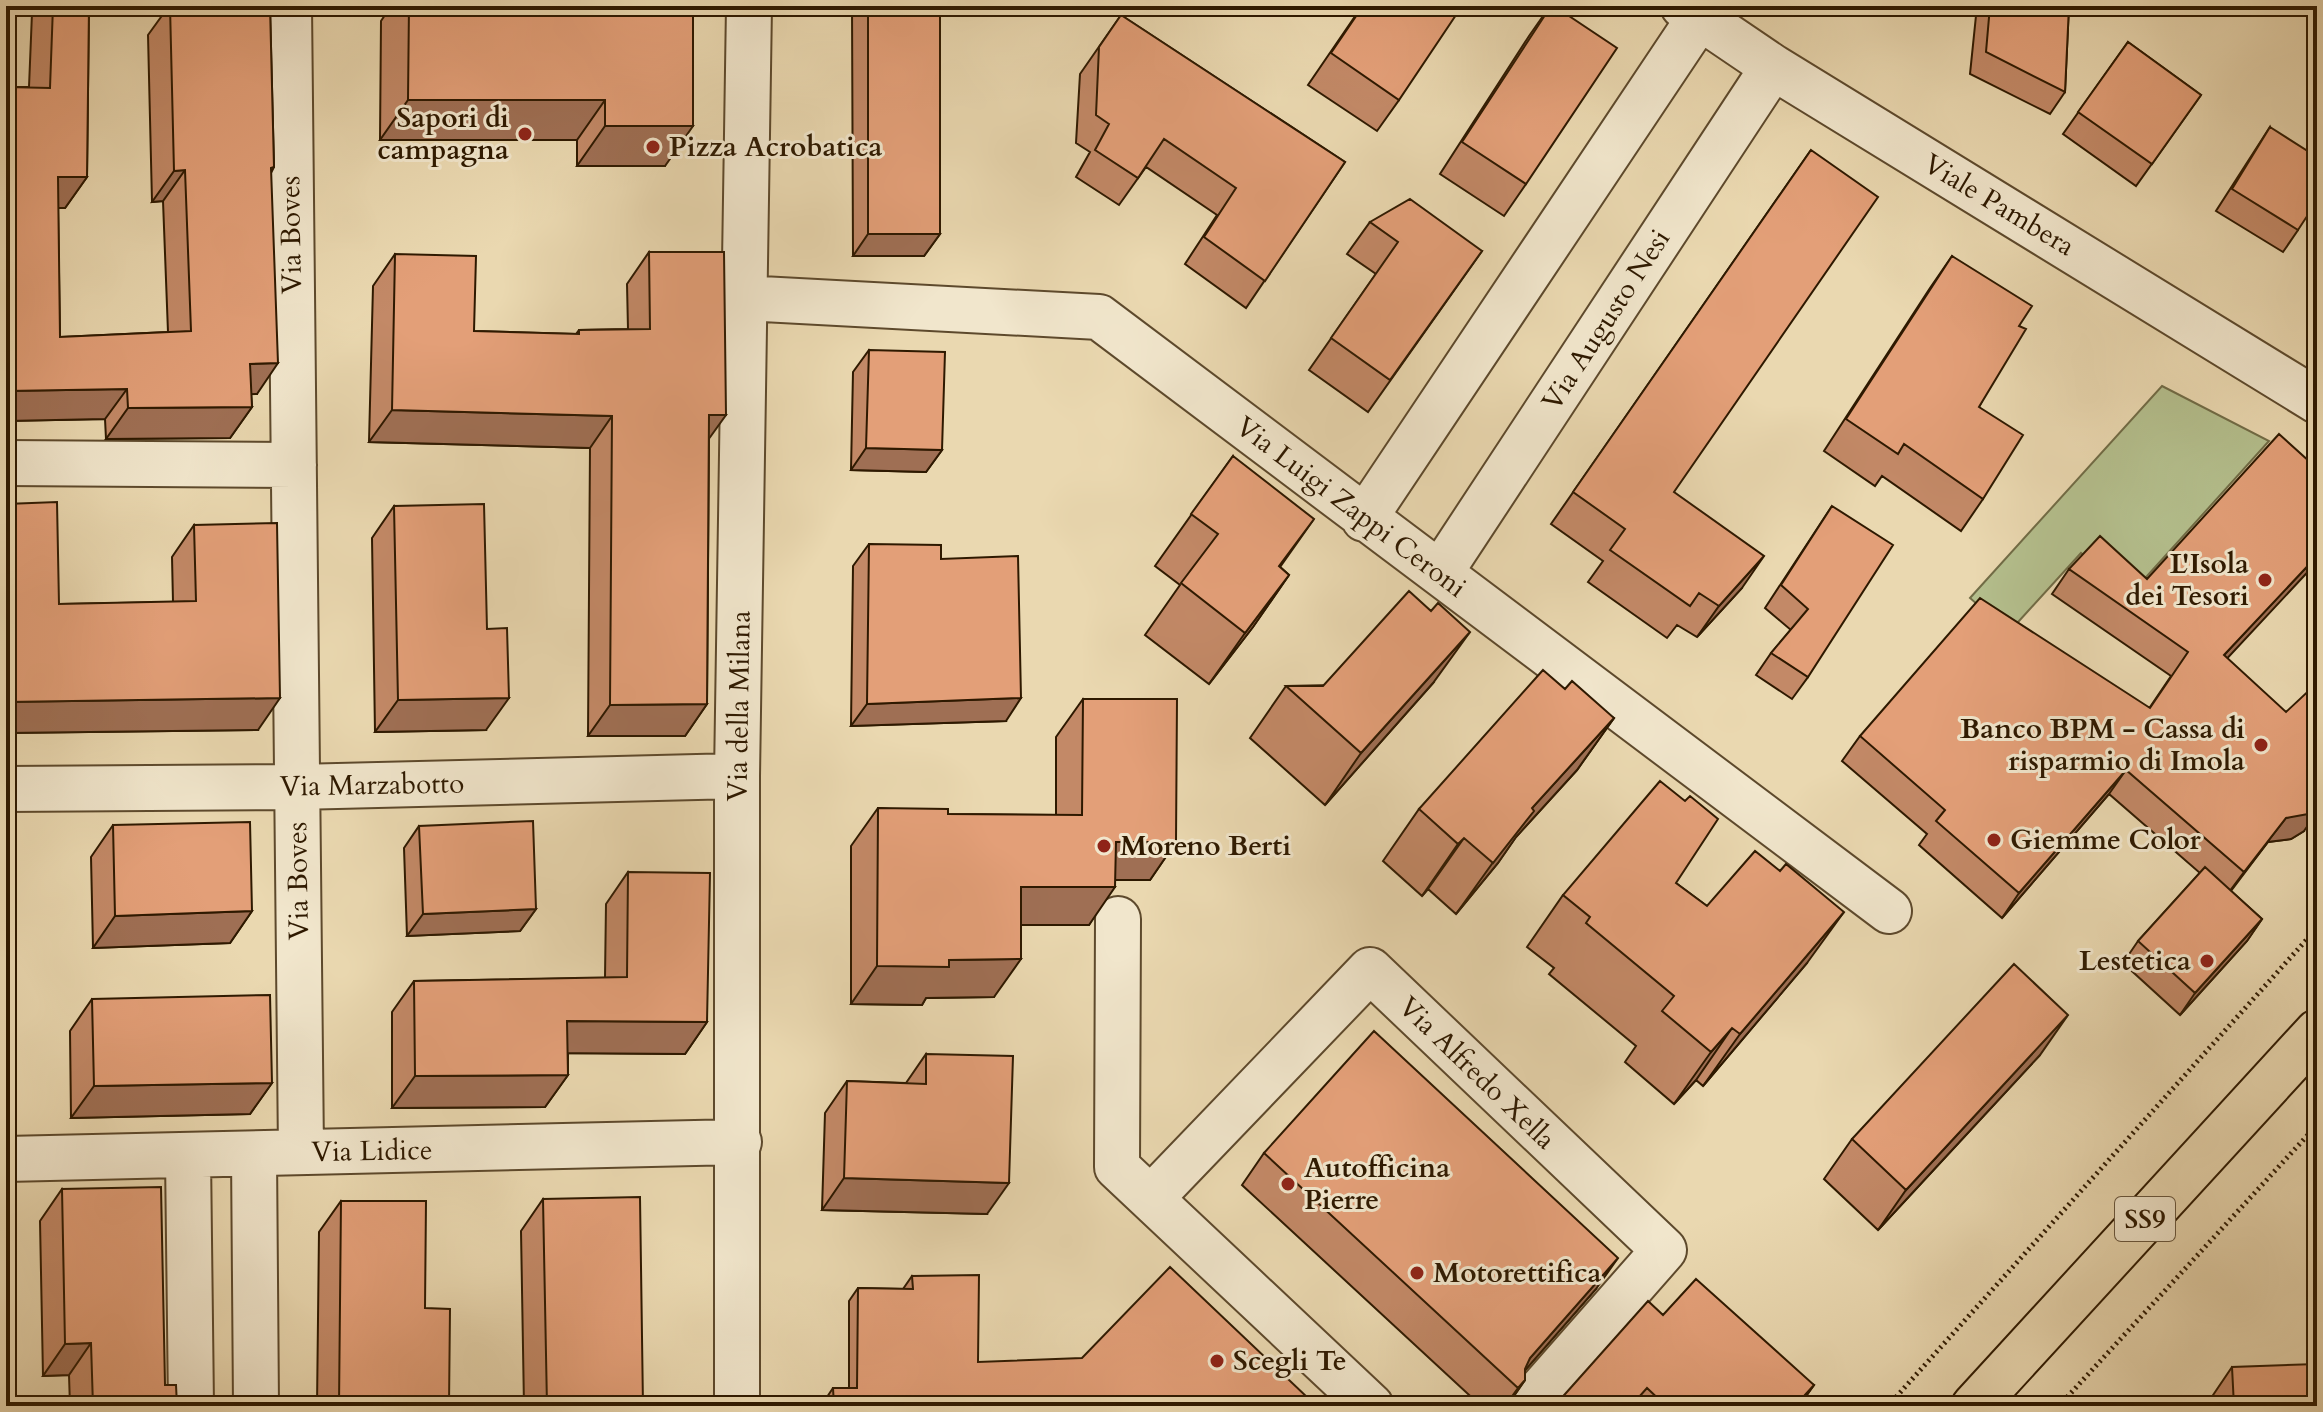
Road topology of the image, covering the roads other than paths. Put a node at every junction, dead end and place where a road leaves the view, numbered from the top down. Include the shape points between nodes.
1 (289, 6) edge
2 (749, 6) edge
3 (1691, 12) edge
4 (1773, 67) junction
5 (743, 298) junction
6 (2317, 401) edge
7 (6, 463) edge
8 (294, 465) junction
9 (1364, 519) junction
10 (1440, 573) junction
11 (737, 776) junction
12 (297, 787) junction
13 (6, 789) edge
14 (1889, 911) dead end
15 (1118, 919) edge
16 (2317, 1032) edge
17 (739, 1142) junction
18 (301, 1152) junction
19 (254, 1154) junction
20 (188, 1156) junction
21 (6, 1159) edge
22 (1151, 1198) junction
23 (191, 1406) edge
24 (256, 1406) edge
25 (737, 1406) edge
26 (1371, 1406) edge
27 (1527, 1406) edge
28 (1974, 1406) edge

1 - 8 street, Via Boves
2 - 5 street, Via della Milana
3 - 4 street, Viale Pambera
3 - 9 street
4 - 6 street, Viale Pambera
4 - 10 street, Via Augusto Nesi
5 - 9 street, Via Luigi Zappi Ceroni via 1099,317
5 - 11 street, Via della Milana
7 - 8 street
8 - 12 street, Via Boves
9 - 10 street, Via Luigi Zappi Ceroni
10 - 14 street, Via Luigi Zappi Ceroni
11 - 12 street, Via Marzabotto
11 - 17 street, Via della Milana
12 - 13 street, Via Marzabotto
12 - 18 street, Via Boves
15 - 22 street via 1117,1167
16 - 28 main road, SS9
17 - 18 street, Via Lidice
17 - 25 street, Via della Milana
18 - 19 street, Via Lidice
19 - 20 street, Via Lidice
19 - 24 street
20 - 21 street, Via Lidice
20 - 23 street
22 - 26 street
22 - 27 street, Via Alfredo Xella via 1370,970 1664,1250

